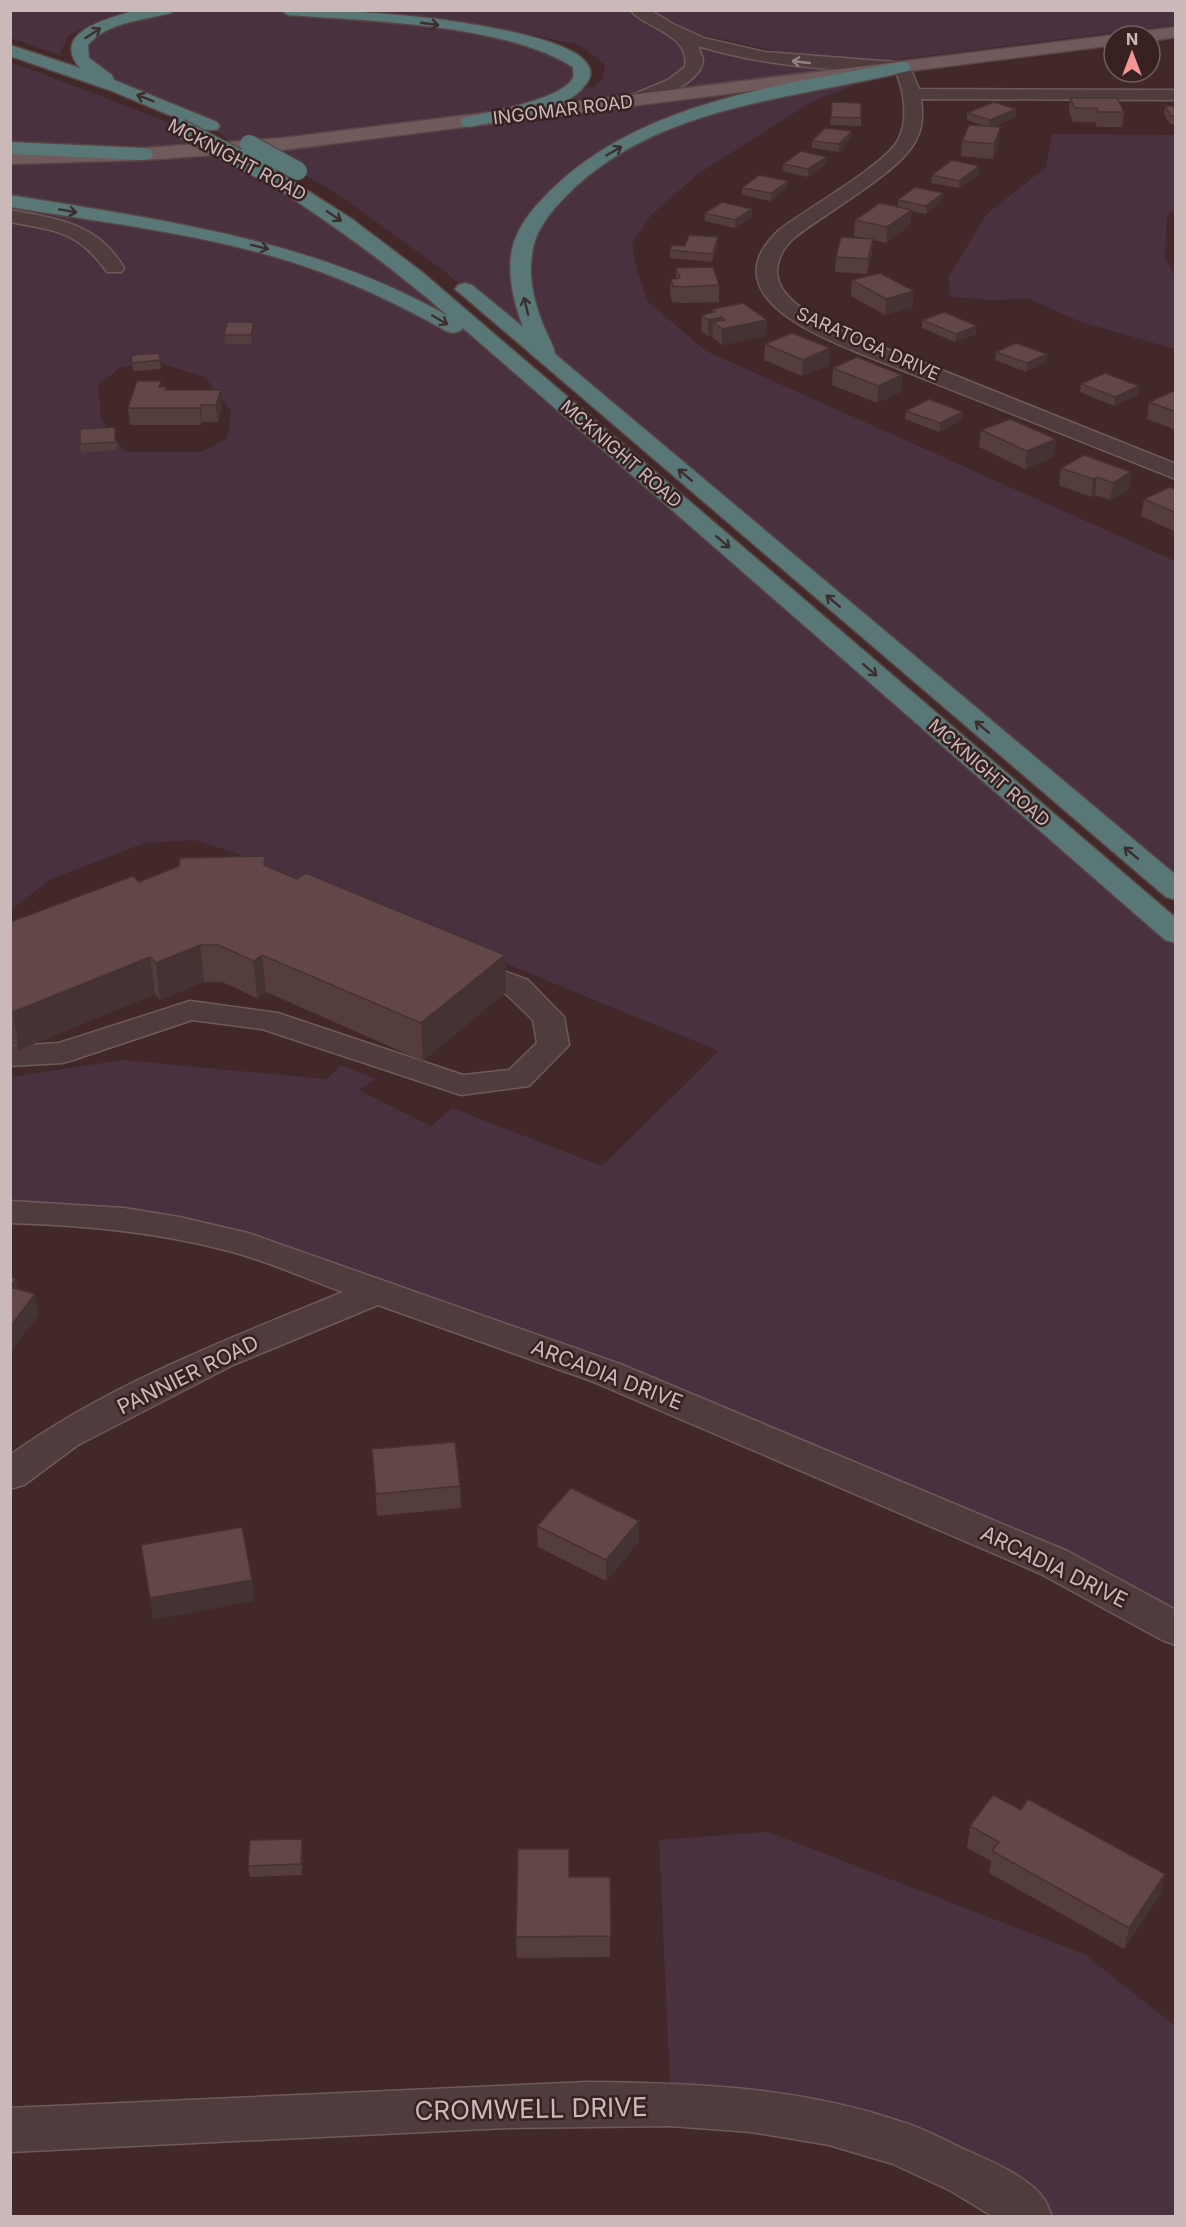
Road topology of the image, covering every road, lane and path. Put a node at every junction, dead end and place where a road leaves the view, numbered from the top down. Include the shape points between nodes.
1 (165, 10) edge
2 (288, 10) edge
3 (638, 10) edge
4 (679, 34) junction
5 (1102, 42) edge
6 (10, 50) edge
7 (10, 63) edge
8 (902, 67) junction
9 (118, 87) junction
10 (913, 94) junction
11 (1176, 95) edge
12 (633, 101) junction
13 (469, 122) junction
14 (10, 148) edge
15 (144, 154) junction
16 (10, 158) edge
17 (326, 188) dead end
18 (10, 201) edge
19 (10, 216) edge
20 (114, 268) dead end
21 (452, 278) dead end
22 (548, 360) junction
23 (520, 366) junction
24 (1176, 472) edge
25 (1176, 891) edge
26 (1176, 934) edge
27 (442, 956) edge
28 (10, 1056) edge
29 (10, 1212) edge
30 (376, 1292) junction
31 (10, 1475) edge
32 (1176, 1629) edge
33 (10, 2130) edge
34 (1028, 2217) edge

9 -> 1 highway via 85,63 78,52 81,42 111,23
2 -> 13 highway via 416,22 518,38 559,50 582,65 581,82 567,94
3 - 4 street
8 -> 4 street via 785,60 734,51
4 - 12 street via 694,53 693,69 674,84
5 - 8 main road, INGOMAR ROAD
6 - 9 highway, MCKNIGHT ROAD
7 -> 23 highway, MCKNIGHT ROAD, bridge via 97,93 180,129 308,197 381,249
8 - 10 street, SARATOGA DRIVE
8 - 12 main road, INGOMAR ROAD
22 -> 8 highway via 526,309 521,255 539,215 580,173 620,147 708,111 759,96
17 -> 9 highway, MCKNIGHT ROAD, bridge via 211,126
10 - 11 street
10 - 24 street, SARATOGA DRIVE via 907,142 898,153 793,229 772,250 766,274 779,300 793,312 866,347
12 - 13 main road, INGOMAR ROAD
13 - 15 main road, INGOMAR ROAD via 283,144
14 - 15 highway
15 - 16 main road, INGOMAR ROAD
18 -> 23 highway via 229,240 320,264 398,297
19 - 20 street via 61,227 88,238 104,251
21 - 22 highway, MCKNIGHT ROAD
25 -> 22 highway, MCKNIGHT ROAD
23 -> 26 highway, MCKNIGHT ROAD
27 - 28 street via 517,987 548,1017 553,1046 518,1079 461,1085 267,1020 190,1010 62,1053
29 - 30 street, ARCADIA DRIVE via 71,1212 183,1228 236,1241
30 - 31 street, PANNIER ROAD via 200,1366 65,1435
30 - 32 street, ARCADIA DRIVE via 607,1373 752,1433 1053,1562
33 - 34 street, CROMWELL DRIVE via 512,2107 617,2104 727,2108 812,2120 879,2136 948,2163 1014,2201

